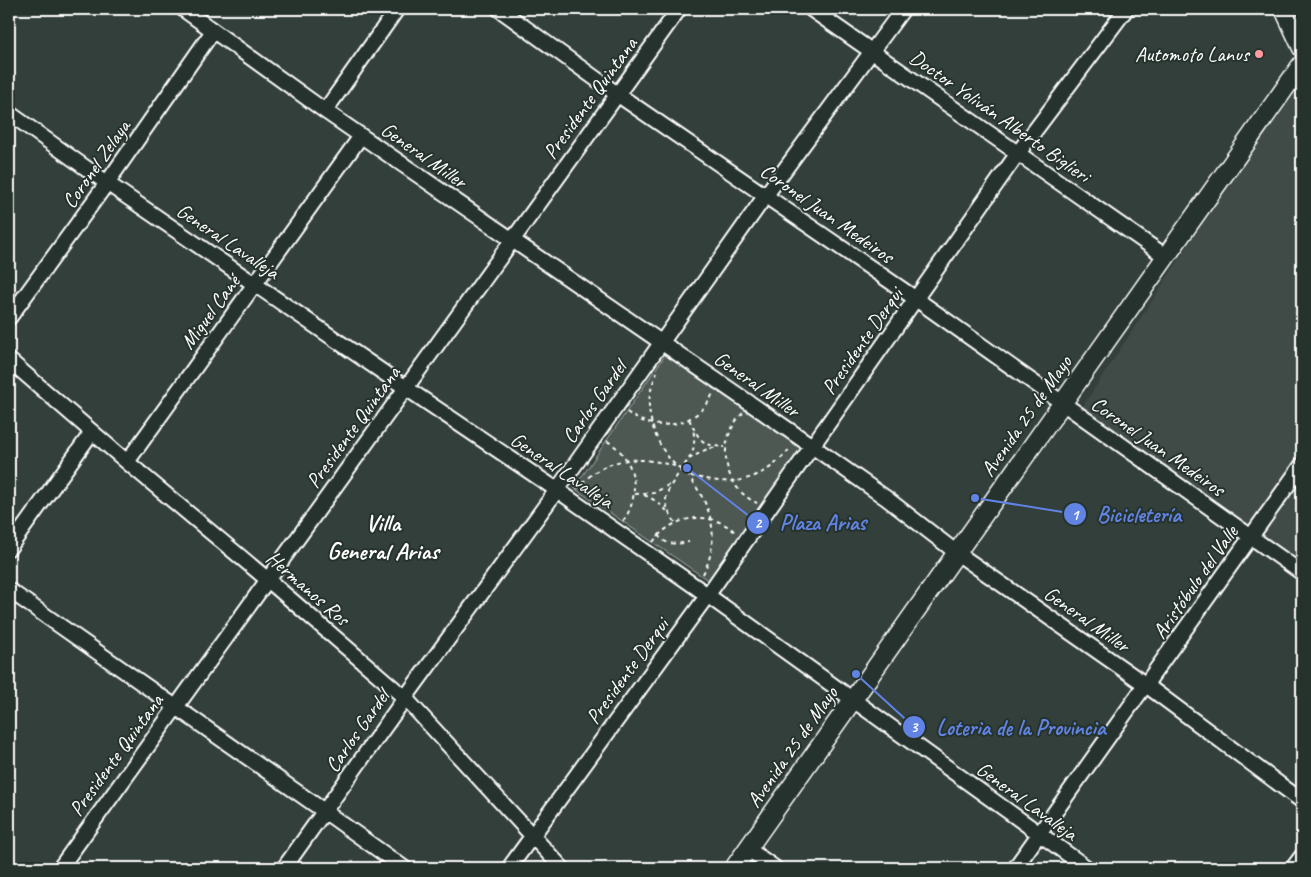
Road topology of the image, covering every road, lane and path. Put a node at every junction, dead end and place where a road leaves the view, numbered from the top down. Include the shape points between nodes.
1 (183, 9) edge
2 (397, 9) edge
3 (498, 9) edge
4 (679, 9) edge
5 (811, 9) edge
6 (903, 9) edge
7 (1126, 9) edge
8 (1284, 9) edge
9 (214, 31) junction
10 (1302, 48) edge
11 (872, 51) junction
12 (1302, 64) edge
13 (617, 94) junction
14 (325, 111) junction
15 (9, 114) edge
16 (361, 136) junction
17 (1018, 153) junction
18 (108, 183) junction
19 (766, 195) junction
20 (512, 240) junction
21 (1165, 256) junction
22 (255, 284) junction
23 (916, 299) junction
24 (9, 318) edge
25 (662, 342) junction
26 (9, 360) edge
27 (659, 368) dead end
28 (716, 380) junction
29 (406, 388) junction
30 (619, 402) junction
31 (1063, 404) junction
32 (753, 405) junction
33 (689, 419) junction
34 (652, 424) junction
35 (693, 426) junction
36 (92, 432) junction
37 (595, 436) junction
38 (798, 436) junction
39 (812, 446) junction
40 (718, 447) junction
41 (726, 447) junction
42 (688, 459) junction
43 (626, 460) junction
44 (127, 462) junction
45 (1302, 465) edge
46 (675, 466) junction
47 (681, 470) junction
48 (687, 474) junction
49 (733, 481) junction
50 (674, 482) junction
51 (557, 490) junction
52 (634, 494) junction
53 (643, 494) junction
54 (569, 498) junction
55 (769, 506) junction
56 (670, 514) junction
57 (711, 519) junction
58 (675, 523) junction
59 (615, 530) junction
60 (658, 535) junction
61 (1251, 536) junction
62 (689, 542) dead end
63 (745, 542) junction
64 (9, 548) edge
65 (647, 553) junction
66 (957, 553) junction
67 (1302, 574) edge
68 (268, 580) junction
69 (9, 590) edge
70 (701, 591) junction
71 (1146, 685) junction
72 (404, 698) junction
73 (852, 700) junction
74 (175, 708) junction
75 (1302, 801) edge
76 (324, 811) junction
77 (1039, 834) junction
78 (532, 836) junction
79 (748, 849) junction
80 (1302, 856) edge
81 (60, 868) edge
82 (284, 868) edge
83 (404, 868) edge
84 (509, 868) edge
85 (562, 868) edge
86 (734, 868) edge
87 (775, 868) edge
88 (1014, 868) edge
89 (1087, 868) edge
90 (1293, 868) edge

1 - 9 street, General Miller
2 - 14 street
3 - 13 street, Coronel Juan Medeiros
4 - 13 street, Presidente Quintana
5 - 11 street, Doctor Yoliván Alberto Biglieri
6 - 11 street, Carlos Gardel
7 - 17 street, Presidente Derqui
8 - 10 main road
9 - 14 street, General Miller
9 - 18 street, Coronel Zelaya
11 - 17 street, Doctor Yoliván Alberto Biglieri
11 - 19 street, Carlos Gardel
12 - 21 main road, Avenida 25 de Mayo
13 - 19 street, Coronel Juan Medeiros
13 - 20 street, Presidente Quintana
14 - 16 street, General Miller
15 - 18 street, General Lavalleja
16 - 20 street, General Miller
16 - 22 street, Miguel Cané
17 - 21 street, Doctor Yoliván Alberto Biglieri
17 - 23 street, Presidente Derqui
18 - 22 street, General Lavalleja
18 - 24 street, Coronel Zelaya
19 - 23 street, Coronel Juan Medeiros
19 - 25 street, Carlos Gardel
20 - 25 street, General Miller
20 - 29 street, Presidente Quintana
21 - 31 main road, Avenida 25 de Mayo
22 - 29 street, General Lavalleja
22 - 44 street, Miguel Cané
23 - 31 street, Coronel Juan Medeiros
23 - 39 street, Presidente Derqui
25 - 28 street, General Miller
25 - 30 street, Carlos Gardel
26 - 36 street, Hermanos Ros
27 - 34 path via 649,405
28 - 32 street, General Miller
28 - 33 path via 712,396
29 - 51 street, General Lavalleja
29 - 68 street, Presidente Quintana
30 - 34 path via 633,416
30 - 37 street, Carlos Gardel
31 - 61 street, Coronel Juan Medeiros
31 - 66 main road, Avenida 25 de Mayo
32 - 38 street, General Miller
32 - 41 path via 730,429
33 - 34 path via 669,425
33 - 35 path
34 - 46 path via 659,442
35 - 40 path via 706,444
35 - 42 path via 693,449
36 - 44 street, Hermanos Ros
36 - 64 street
37 - 43 path via 616,446
37 - 51 street, Carlos Gardel
38 - 39 street, General Miller
38 - 49 path via 772,467 749,478
39 - 55 street, Presidente Derqui
39 - 66 street, General Miller
40 - 41 path
40 - 42 path
41 - 49 path via 727,467
42 - 47 path
43 - 46 path
43 - 52 path via 632,472
43 - 54 path via 590,475
44 - 68 street, Hermanos Ros
45 - 61 street, Aristóbulo del Valle
46 - 47 path
47 - 48 path
47 - 50 path
48 - 49 path
48 - 57 path via 703,498
49 - 55 path via 748,498
50 - 53 path via 654,493
50 - 56 path via 667,493
51 - 54 street, General Lavalleja
51 - 72 street, Carlos Gardel
52 - 53 path
52 - 59 path via 627,516
53 - 56 path via 654,499
54 - 59 street, General Lavalleja
55 - 63 street, Presidente Derqui
56 - 58 path
57 - 58 path via 689,518
57 - 63 path via 733,530
57 - 70 path via 712,548
58 - 60 path
59 - 65 street, General Lavalleja
60 - 62 path via 671,544
60 - 65 path
61 - 67 street, Coronel Juan Medeiros
61 - 71 street, Aristóbulo del Valle
63 - 70 street, Presidente Derqui
65 - 70 street, General Lavalleja
66 - 71 street, General Miller
66 - 73 main road, Avenida 25 de Mayo
68 - 72 street, Hermanos Ros
68 - 74 street, Presidente Quintana
69 - 74 street
70 - 73 street, General Lavalleja
70 - 78 street, Presidente Derqui
71 - 75 street, General Miller
71 - 77 street, Aristóbulo del Valle
72 - 76 street, Carlos Gardel
72 - 78 street, Hermanos Ros
73 - 77 street, General Lavalleja
73 - 79 main road, Avenida 25 de Mayo
74 - 76 street
74 - 81 street, Presidente Quintana
76 - 82 street, Carlos Gardel
76 - 83 street
77 - 88 street, Aristóbulo del Valle
77 - 89 street, General Lavalleja
78 - 84 street, Presidente Derqui
78 - 85 street, Hermanos Ros
79 - 86 main road, Avenida 25 de Mayo
79 - 87 street
80 - 90 street

